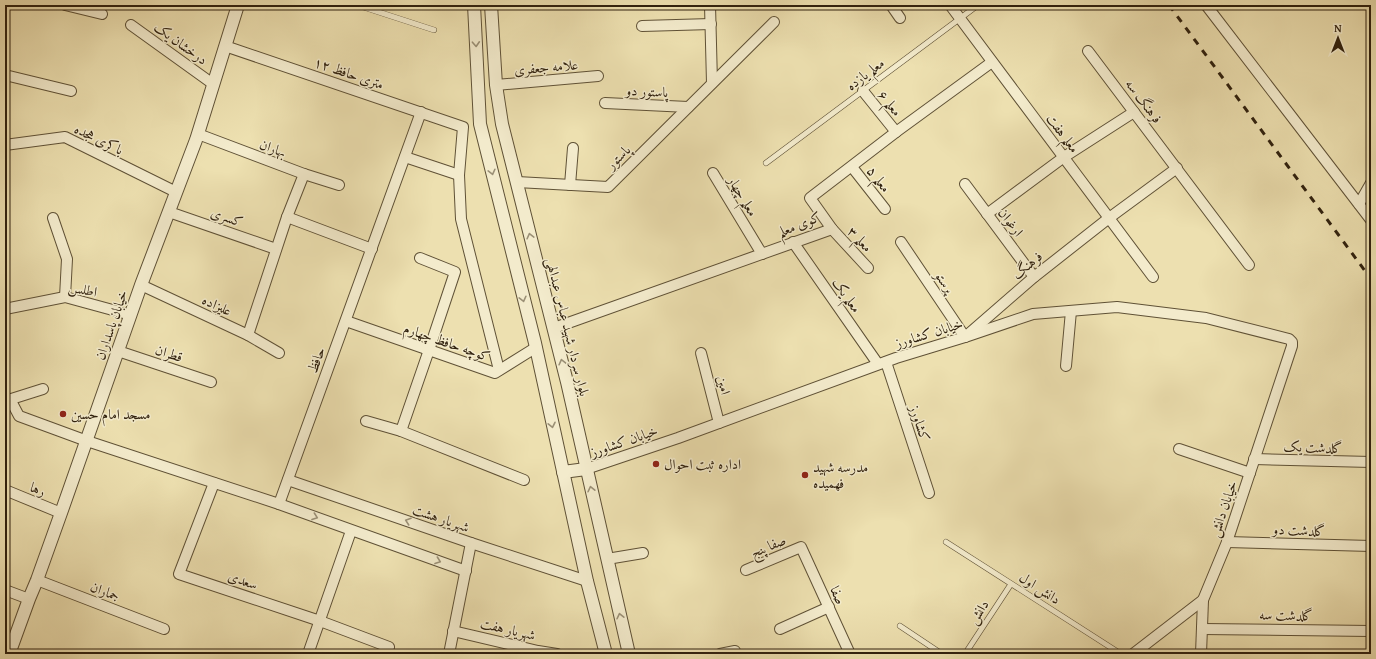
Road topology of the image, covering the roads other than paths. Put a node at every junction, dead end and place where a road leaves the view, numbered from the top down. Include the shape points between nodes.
1 (65, 5) edge
2 (357, 5) edge
3 (474, 5) edge
4 (491, 5) edge
5 (710, 5) edge
6 (890, 5) edge
7 (950, 5) edge
8 (978, 5) edge
9 (1206, 5) edge
10 (236, 6) edge
11 (364, 6) edge
12 (102, 14) dead end
13 (900, 18) dead end
14 (960, 18) junction
15 (774, 22) dead end
16 (711, 24) junction
17 (131, 25) dead end
18 (642, 26) dead end
19 (434, 30) dead end
20 (225, 46) junction
21 (1088, 51) dead end
22 (992, 62) junction
23 (5, 75) edge
24 (598, 76) dead end
25 (213, 84) junction
26 (712, 84) junction
27 (496, 85) junction
28 (71, 90) dead end
29 (863, 91) junction
30 (604, 103) dead end
31 (688, 107) junction
32 (421, 112) junction
33 (1134, 112) junction
34 (896, 132) junction
35 (198, 134) junction
36 (5, 145) edge
37 (573, 148) dead end
38 (405, 157) junction
39 (1064, 157) junction
40 (766, 163) dead end
41 (852, 167) junction
42 (1177, 168) junction
43 (713, 173) dead end
44 (304, 174) junction
45 (459, 175) junction
46 (517, 182) junction
47 (966, 184) dead end
48 (339, 185) dead end
49 (570, 185) junction
50 (1370, 186) edge
51 (176, 192) junction
52 (1359, 204) junction
53 (885, 209) dead end
54 (169, 212) junction
55 (987, 214) junction
56 (287, 217) junction
57 (54, 218) dead end
58 (1109, 218) junction
59 (1371, 220) edge
60 (832, 229) junction
61 (793, 242) junction
62 (901, 242) dead end
63 (276, 249) junction
64 (372, 249) junction
65 (762, 254) junction
66 (420, 258) dead end
67 (1249, 265) dead end
68 (868, 268) dead end
69 (1034, 277) junction
70 (1153, 277) dead end
71 (141, 285) junction
72 (65, 297) junction
73 (5, 310) edge
74 (1071, 311) junction
75 (131, 315) junction
76 (346, 321) junction
77 (554, 328) junction
78 (248, 335) junction
79 (966, 336) junction
80 (1292, 342) joint
81 (536, 348) junction
82 (429, 350) junction
83 (118, 351) junction
84 (279, 353) dead end
85 (701, 353) dead end
86 (882, 363) junction
87 (1066, 366) dead end
88 (500, 370) junction
89 (211, 382) dead end
90 (44, 389) dead end
91 (7, 400) edge
92 (366, 421) dead end
93 (719, 423) junction
94 (401, 431) junction
95 (87, 441) junction
96 (1179, 449) dead end
97 (1254, 459) junction
98 (1371, 462) edge
99 (586, 469) junction
100 (563, 472) junction
101 (1250, 473) junction
102 (288, 480) junction
103 (524, 480) dead end
104 (214, 483) junction
105 (5, 490) edge
106 (929, 493) dead end
107 (279, 504) junction
108 (62, 513) junction
109 (351, 531) junction
110 (946, 542) dead end
111 (1227, 542) junction
112 (472, 543) junction
113 (1371, 546) edge
114 (801, 547) joint
115 (643, 553) dead end
116 (607, 559) junction
117 (746, 570) dead end
118 (466, 571) junction
119 (37, 580) junction
120 (587, 581) junction
121 (1011, 584) junction
122 (5, 590) edge
123 (29, 599) junction
124 (1203, 600) junction
125 (829, 607) junction
126 (320, 621) junction
127 (900, 626) dead end
128 (164, 628) dead end
129 (1202, 628) junction
130 (780, 629) dead end
131 (453, 631) junction
132 (1371, 631) edge
133 (389, 648) dead end
134 (735, 651) dead end
135 (538, 652) edge
136 (9, 654) edge
137 (308, 654) edge
138 (449, 654) edge
139 (558, 654) edge
140 (606, 654) edge
141 (629, 654) edge
142 (720, 654) edge
143 (850, 654) edge
144 (942, 654) edge
145 (965, 654) edge
146 (1121, 654) edge
147 (1133, 654) edge
148 (1201, 654) edge

1 - 12 street
2 - 11 lane
3 -> 81 street via 480,124
4 - 27 street, بلوار سردار شهید عباس عبدالهی
5 - 16 street
6 - 13 street
7 - 14 street, معلم هفت
8 - 14 lane, معلم یازده
9 - 52 street
10 - 20 street, خیابان پاسداران
11 - 19 lane
14 - 22 street, معلم هفت
14 - 29 lane, معلم یازده
15 - 26 street, پاستور
16 - 18 street
16 - 26 street
17 - 25 street, درخشان یک
20 - 25 street, خیابان پاسداران
20 - 32 street, ۱۲ متری حافظ
21 - 33 street, فرهنگ سه
22 - 34 street, کوی معلم
22 - 39 street, معلم هفت
23 - 28 street
24 - 27 street, علامه جعفری
25 - 35 street, خیابان پاسداران
26 - 31 street, پاستور
27 - 46 street, بلوار سردار شهید عباس عبدالهی via 502,124
29 - 34 street, معلم ۶
29 - 40 lane, معلم یازده
30 - 31 street, پاستور دو
31 - 49 street, پاستور via 608,187
32 - 38 street, حافظ
32 - 45 street, ۱۲ متری حافظ via 463,127
33 - 39 street
33 - 42 street, فرهنگ سه
34 - 41 street, کوی معلم
35 - 44 street, بهاران
35 - 51 street, خیابان پاسداران
36 - 51 street, باکری هجده via 66,137
37 - 49 street
38 - 45 street
38 - 64 street, حافظ
39 - 55 street
39 - 58 street, معلم هفت
41 - 53 street, معلم ۵
41 - 60 street, کوی معلم via 810,198
42 - 58 street
42 - 67 street, فرهنگ سه
43 - 65 street, معلم چهار
44 - 48 street, بهاران
44 - 56 street
45 - 88 street via 461,219
46 - 49 street, پاستور
77 -> 46 street, بلوار سردار شهید عباس عبدالهی
47 - 55 street, ارغوان
50 - 52 street
51 - 54 street, خیابان پاسداران
52 - 59 street
54 - 63 street, کسری
54 - 71 street, خیابان پاسداران
55 - 69 street, ارغوان
56 - 63 street
56 - 64 street
57 - 72 street via 67,259
58 - 69 street, فرهنگ
58 - 70 street, معلم هفت
60 - 61 street, کوی معلم
60 - 68 street, معلم ۳
61 - 65 street, کوی معلم
61 - 86 street, معلم یک
62 - 79 street, پرستو
63 - 78 street
64 - 76 street, حافظ
65 - 77 street, کوی معلم
66 - 82 street via 455,272
69 - 79 street, فرهنگ
71 - 75 street, خیابان پاسداران
71 - 78 street, علیزاده
72 - 73 street, اطلس
72 - 75 street, اطلس
74 - 79 street, خیابان کشاورز via 1034,314
74 - 80 street, خیابان کشاورز via 1117,307 1206,318 1289,339
74 - 87 street
75 - 83 street, خیابان پاسداران
76 - 82 street, کوچه حافظ چهارم
76 - 102 street, حافظ
99 -> 77 street, بلوار سردار شهید عباس عبدالهی
78 - 84 street, علیزاده
79 - 86 street, خیابان کشاورز
80 - 97 street, خیابان دانش
81 - 88 street, کوچه حافظ چهارم
81 -> 100 street
82 - 88 street, کوچه حافظ چهارم via 495,373
82 - 94 street
83 - 89 street, قطران
83 - 95 street, خیابان پاسداران
85 - 93 street, امین
86 - 93 street, خیابان کشاورز
86 - 106 street, کشاورز
90 - 91 street
91 - 95 street via 20,416
92 - 94 street
93 - 99 street, خیابان کشاورز
94 - 103 street
95 - 104 street
95 - 108 street, خیابان پاسداران
96 - 101 street
97 - 98 street, گلدشت یک
97 - 101 street, خیابان دانش
99 - 100 street
116 -> 99 street, بلوار سردار شهید عباس عبدالهی
100 - 120 street
101 - 111 street, خیابان دانش
102 - 107 street, حافظ
112 -> 102 street, شهریار هشت
104 - 107 street
104 - 126 street, سعدی via 179,574
105 - 108 street, رها
107 -> 109 street
108 - 119 street, خیابان پاسداران
109 -> 118 street
109 - 126 street
110 - 121 lane, دانش اول
111 - 113 street, گلدشت دو
111 - 124 street, خیابان دانش
112 - 118 street
112 - 120 street, شهریار هشت
114 - 117 street, صفا پنج
114 - 125 street, صفا
115 - 116 street
141 -> 116 street, بلوار سردار شهید عباس عبدالهی
118 - 131 street
119 - 123 street, خیابان پاسداران
119 - 128 street, جماران
120 - 140 street
121 - 145 lane, دانش
121 - 146 lane, دانش اول
122 - 123 street
123 - 136 street, خیابان پاسداران
124 - 129 street
124 - 147 street, خیابان دانش
125 - 130 street
125 - 143 street, صفا
126 - 133 street, سعدی
126 - 137 street
127 - 144 lane
129 - 132 street, گلدشت سه
129 - 148 street
131 - 135 street, شهریار هفت
131 - 138 street
134 - 142 street
135 - 139 street, شهریار هفت

